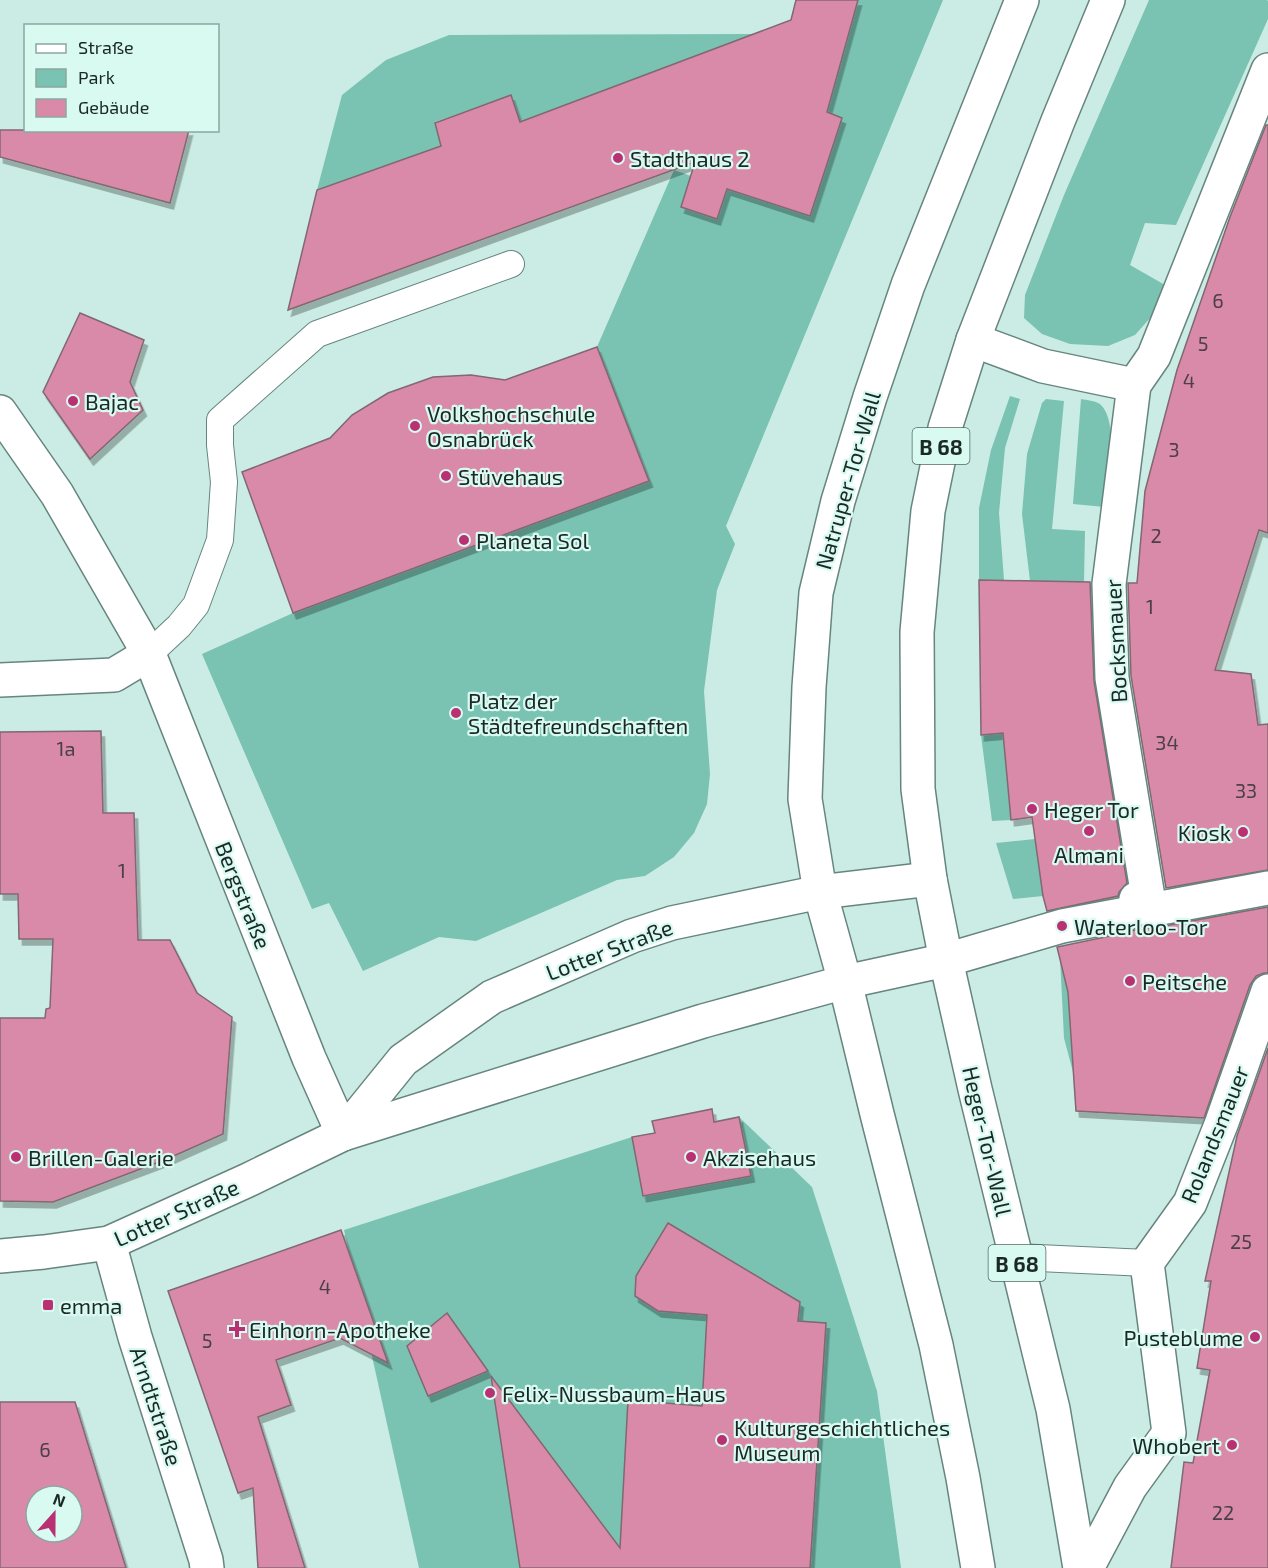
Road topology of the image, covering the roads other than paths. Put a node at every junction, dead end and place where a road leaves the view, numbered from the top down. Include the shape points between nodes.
1 (1022, 0) edge
2 (1108, 0) edge
3 (1268, 70) edge
4 (511, 264) dead end
5 (973, 340) junction
6 (1134, 385) junction
7 (0, 412) edge
8 (149, 654) junction
9 (0, 680) edge
10 (930, 879) junction
11 (1268, 888) edge
12 (820, 892) junction
13 (1126, 910) junction
14 (946, 960) junction
15 (845, 982) junction
16 (1268, 991) edge
17 (343, 1134) junction
18 (109, 1242) junction
19 (0, 1256) edge
20 (1016, 1257) junction
21 (1147, 1263) junction
22 (207, 1568) edge
23 (978, 1568) edge
24 (1080, 1568) edge
25 (1087, 1568) edge

1 - 12 street, Natruper-Tor-Wall via 908,285 838,501 816,593 805,799
2 - 5 street, B 68
3 - 6 street, Bocksmauer via 1154,356
4 - 8 lane via 317,334 220,420 224,482 220,540 196,605
5 - 6 street via 1043,366
5 - 10 street, B 68 via 945,428 928,511 917,632 918,789
6 - 13 street, Bocksmauer via 1109,584
7 - 8 street, Bergstraße via 57,494
8 - 9 street via 114,675
8 - 17 street, Bergstraße via 309,1058
10 - 12 street, Lotter Straße
10 - 14 street, B 68
11 - 13 street via 1150,910
12 - 15 street, Natruper-Tor-Wall
12 - 17 street, Lotter Straße via 662,926 492,997 403,1060
13 - 14 street, Lotter Straße
14 - 15 street, Lotter Straße
14 - 20 street, Heger-Tor-Wall / B 68
15 - 17 street, Lotter Straße via 703,1021
15 - 23 street via 936,1345
16 - 21 street, Rolandsmauer via 1190,1203
17 - 18 street, Lotter Straße
18 - 19 street, Lotter Straße
18 - 22 street, Arndtstraße
20 - 21 lane
20 - 24 street, Heger-Tor-Wall / B 68 via 1053,1409
21 - 25 street via 1169,1433 1130,1487

